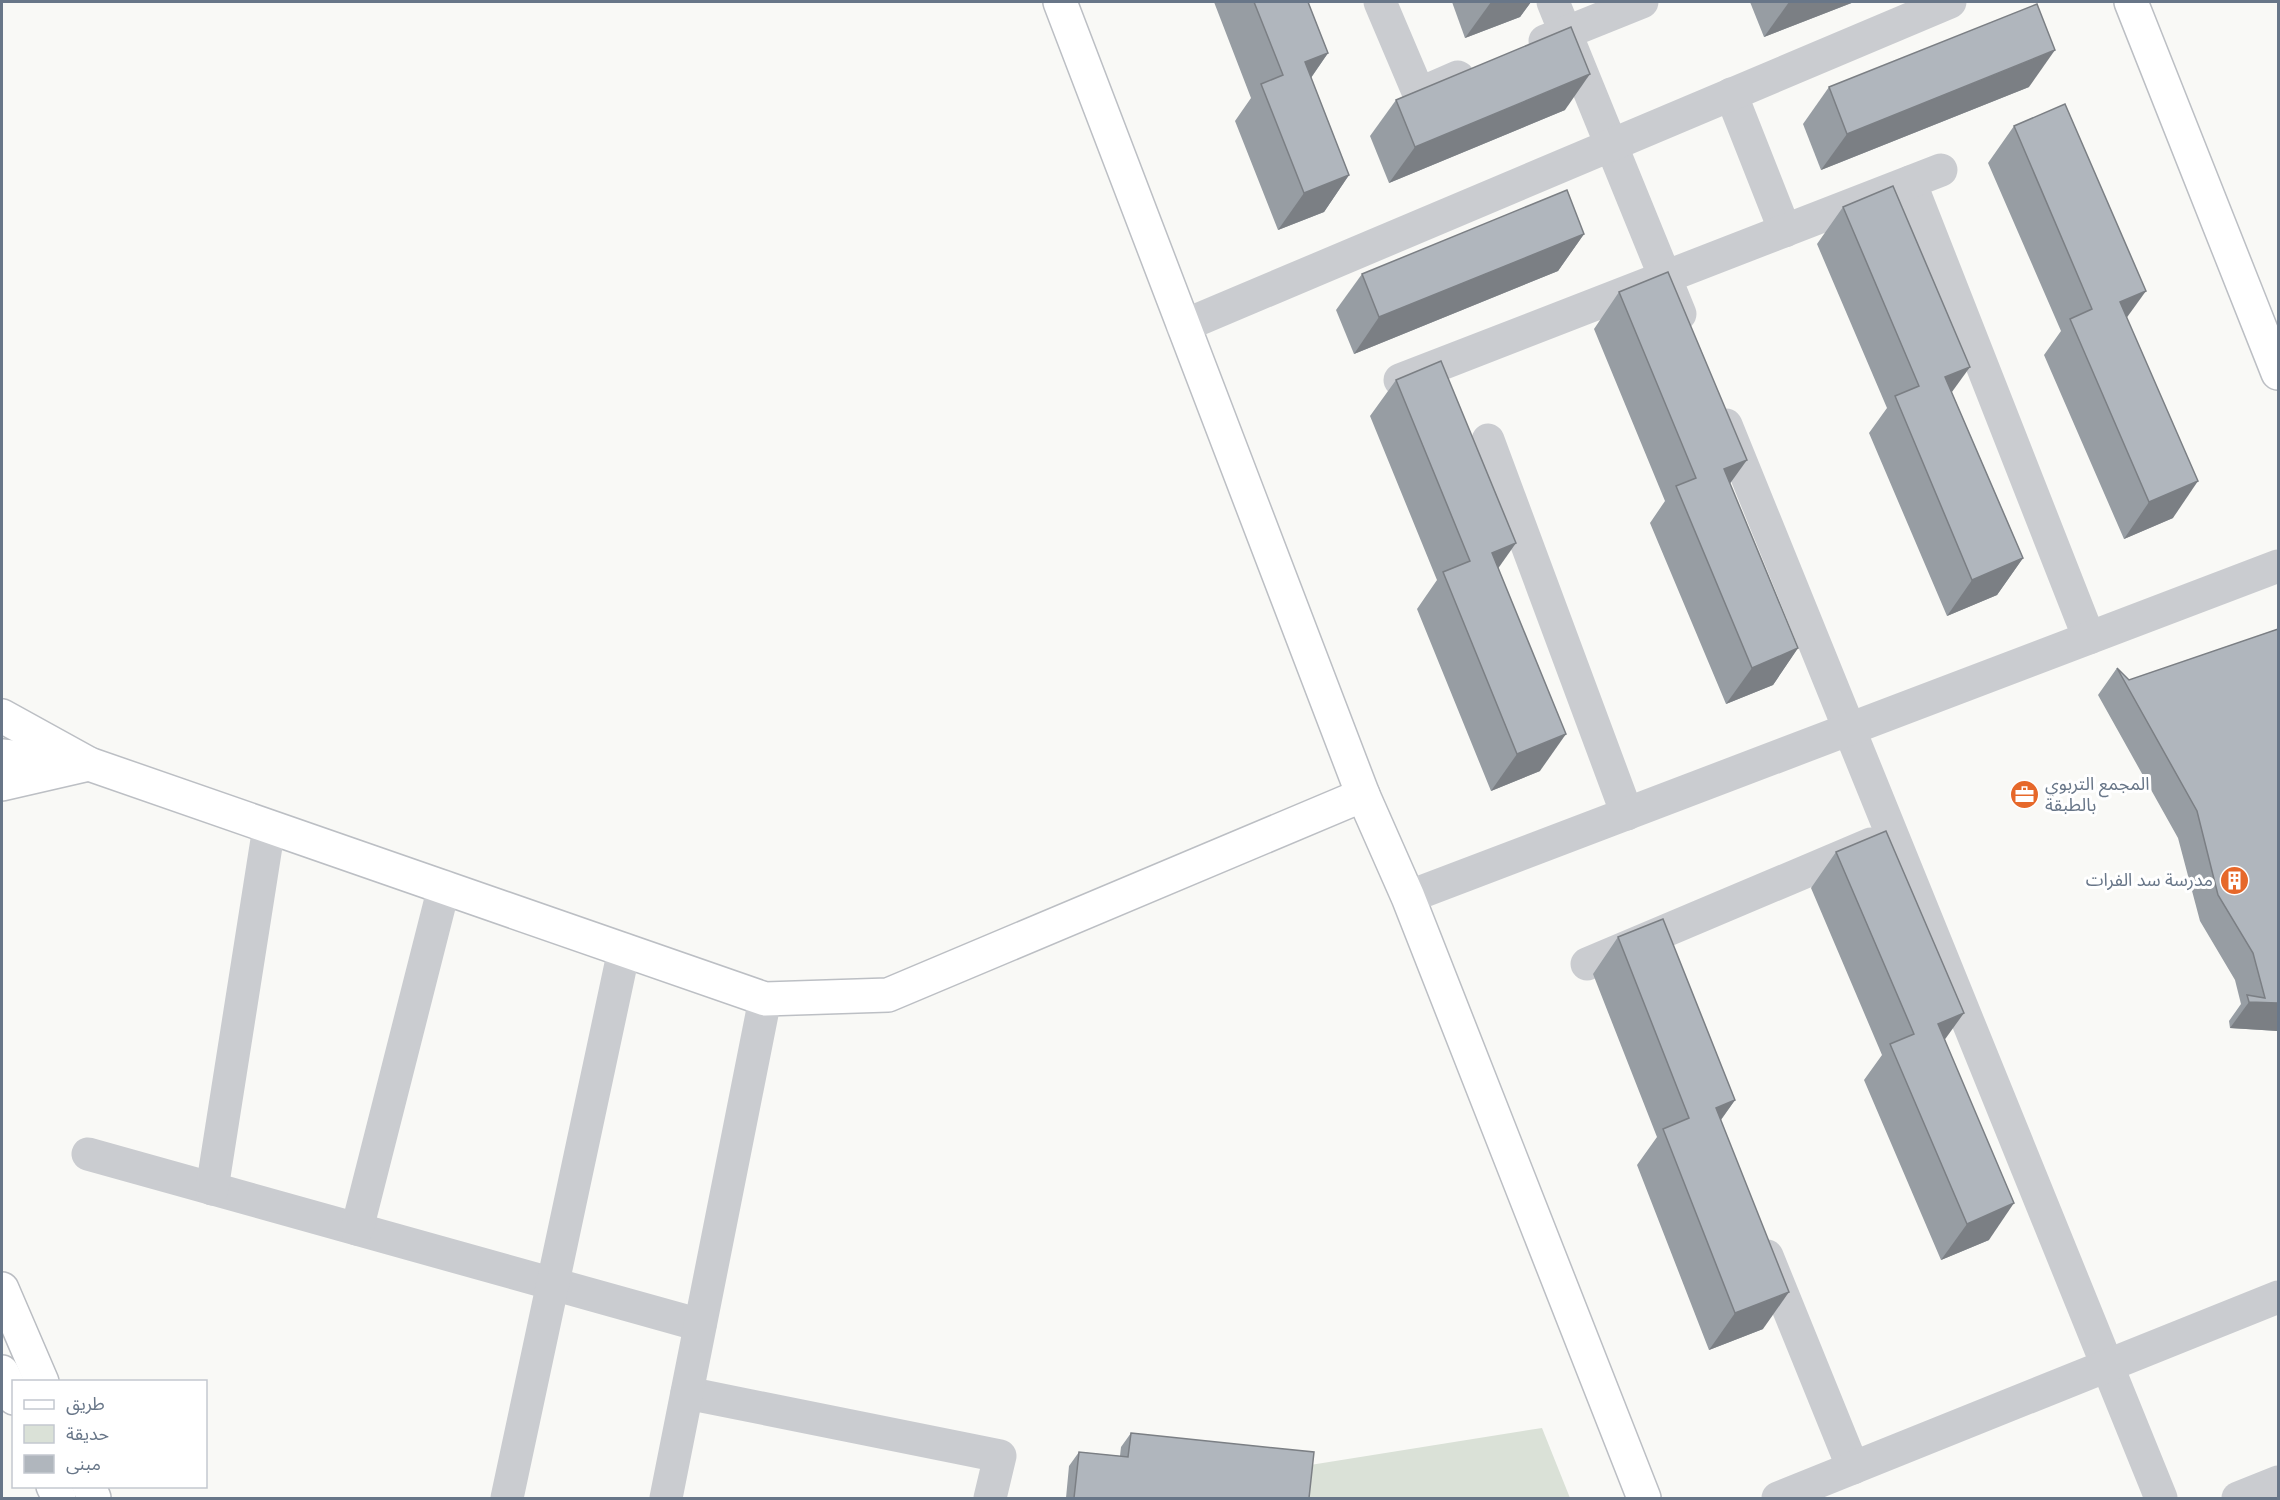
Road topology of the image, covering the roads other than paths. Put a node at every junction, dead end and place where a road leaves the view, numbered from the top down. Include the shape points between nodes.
1 (1060, 2) edge
2 (1380, 2) edge
3 (1553, 2) edge
4 (1642, 2) edge
5 (1950, 2) edge
6 (2131, 2) edge
7 (1566, 33) junction
8 (1513, 54) edge
9 (1482, 67) edge
10 (1731, 94) junction
11 (1611, 144) junction
12 (1941, 170) dead end
13 (1910, 182) junction
14 (1785, 231) junction
15 (1665, 277) junction
16 (1183, 326) junction
17 (1692, 344) edge
18 (2278, 373) edge
19 (1397, 381) edge
20 (1715, 399) edge
21 (1488, 440) dead end
22 (2278, 566) edge
23 (2090, 638) junction
24 (2, 716) edge
25 (1849, 729) junction
26 (2, 756) edge
27 (89, 764) junction
28 (2, 784) edge
29 (1363, 795) junction
30 (1627, 814) junction
31 (269, 827) junction
32 (1892, 835) junction
33 (444, 887) junction
34 (1408, 897) junction
35 (624, 950) junction
36 (1587, 964) dead end
37 (765, 999) junction
38 (88, 1154) dead end
39 (212, 1189) junction
40 (1755, 1227) edge
41 (357, 1229) junction
42 (553, 1284) junction
43 (2, 1290) edge
44 (2278, 1297) edge
45 (700, 1325) junction
46 (2108, 1366) junction
47 (2, 1372) edge
48 (41, 1380) edge
49 (687, 1393) junction
50 (12, 1394) edge
51 (1853, 1468) junction
52 (2278, 1482) edge
53 (507, 1498) edge
54 (666, 1498) edge
55 (990, 1498) edge
56 (1644, 1498) edge
57 (1778, 1498) edge
58 (2161, 1498) edge
59 (2238, 1498) edge

1 - 16 main road
2 - 9 street via 1419,93
3 - 7 street
4 - 7 street
5 - 10 street
6 - 18 main road
7 - 8 street
7 - 11 street
10 - 11 street
10 - 14 street
11 - 15 street
11 - 16 street
12 - 13 street
13 - 14 street
13 - 23 street
14 - 15 street
15 - 17 street
15 - 19 street
16 - 29 main road
20 - 25 street
21 - 30 street
22 - 23 street
23 - 25 street
24 - 27 main road
25 - 30 street
25 - 32 street
26 - 27 main road
27 - 28 main road
27 - 31 main road
29 - 34 main road
29 - 37 main road via 888,995
30 - 34 street
31 - 33 main road
31 - 39 street
32 - 36 street via 1644,953
32 - 46 street
33 - 35 main road
33 - 41 street
34 - 56 main road
35 - 37 main road
35 - 42 street
37 - 45 street
38 - 39 street
39 - 41 street
40 - 51 street
41 - 42 street
42 - 45 street
42 - 53 street
43 - 48 main road
44 - 46 street
45 - 49 street
46 - 51 street
46 - 58 street
47 - 50 main road
49 - 54 street
49 - 55 street via 1000,1456
51 - 57 street
52 - 59 street

